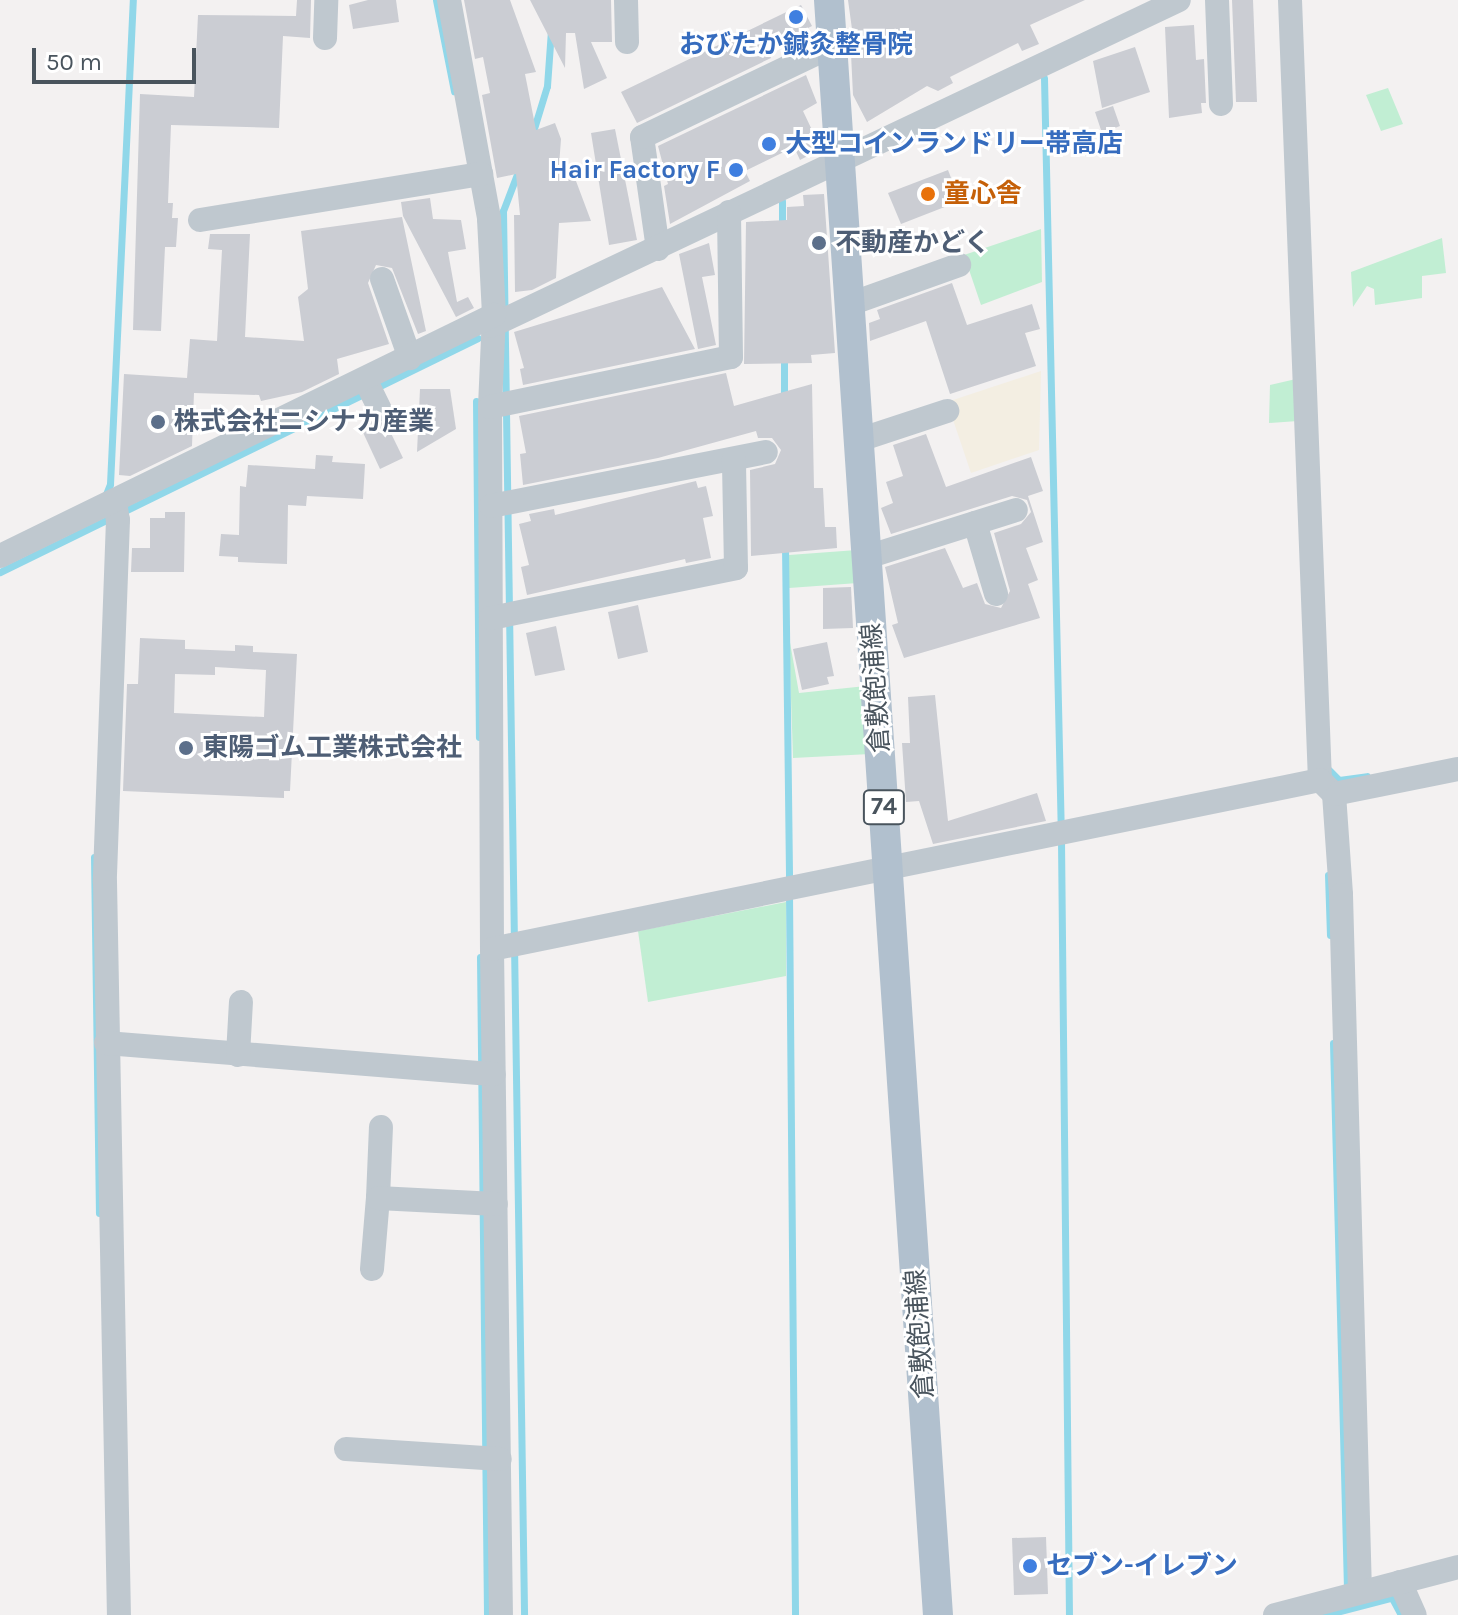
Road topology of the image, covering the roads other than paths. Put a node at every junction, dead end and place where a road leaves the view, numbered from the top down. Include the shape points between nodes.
1 (326, 0) edge
2 (449, 0) edge
3 (626, 0) edge
4 (829, 0) edge
5 (1179, 0) edge
6 (1217, 0) edge
7 (1290, 0) edge
8 (325, 38) dead end
9 (627, 42) dead end
10 (832, 46) junction
11 (1221, 104) dead end
12 (840, 165) junction
13 (474, 176) junction
14 (729, 212) junction
15 (200, 220) dead end
16 (658, 249) junction
17 (959, 265) dead end
18 (382, 279) dead end
19 (850, 304) junction
20 (500, 320) junction
21 (410, 358) junction
22 (502, 405) junction
23 (947, 411) dead end
24 (859, 440) junction
25 (766, 452) dead end
26 (734, 459) junction
27 (504, 505) junction
28 (109, 510) junction
29 (1016, 510) dead end
30 (975, 523) junction
31 (0, 556) edge
32 (867, 557) junction
33 (996, 594) dead end
34 (504, 617) junction
35 (1458, 769) edge
36 (1327, 787) junction
37 (888, 867) junction
38 (505, 946) junction
39 (241, 1002) dead end
40 (106, 1043) junction
41 (238, 1055) junction
42 (485, 1073) junction
43 (381, 1127) dead end
44 (378, 1198) junction
45 (487, 1204) junction
46 (372, 1269) dead end
47 (346, 1449) dead end
48 (491, 1459) junction
49 (1458, 1567) edge
50 (1360, 1592) junction
51 (1406, 1596) edge
52 (119, 1615) edge
53 (501, 1615) edge
54 (938, 1615) edge
55 (1275, 1615) edge

1 - 8 street
2 - 13 street
3 - 9 street
4 - 10 main road, 倉敷飽浦線 / 74
5 - 12 street
6 - 11 street
7 - 36 street
10 - 12 main road, 倉敷飽浦線 / 74
10 - 16 street via 642,137
12 - 14 street via 827,166
12 - 19 main road, 倉敷飽浦線 / 74
13 - 15 street
13 - 20 street
14 - 16 street
14 - 22 street via 731,357
16 - 20 street
17 - 19 street
18 - 21 street
19 - 24 main road, 倉敷飽浦線 / 74
20 - 21 street
20 - 22 street
21 - 28 street via 372,393
22 - 27 street
23 - 24 street
24 - 32 main road, 倉敷飽浦線 / 74
25 - 26 street
26 - 27 street
26 - 34 street via 736,568
27 - 34 street
28 - 31 street
28 - 40 street
29 - 30 street
30 - 32 street
30 - 33 street
32 - 37 main road, 倉敷飽浦線 / 74
34 - 38 street
35 - 36 street
36 - 37 street via 1062,830
36 - 50 street
37 - 38 street
37 - 54 main road, 倉敷飽浦線 / 74
38 - 42 street
39 - 41 street
40 - 41 street
40 - 52 street
41 - 42 street
42 - 45 street
43 - 44 street
44 - 45 street
44 - 46 street
45 - 48 street
47 - 48 street
48 - 53 street
49 - 51 street
50 - 51 street
50 - 55 street

